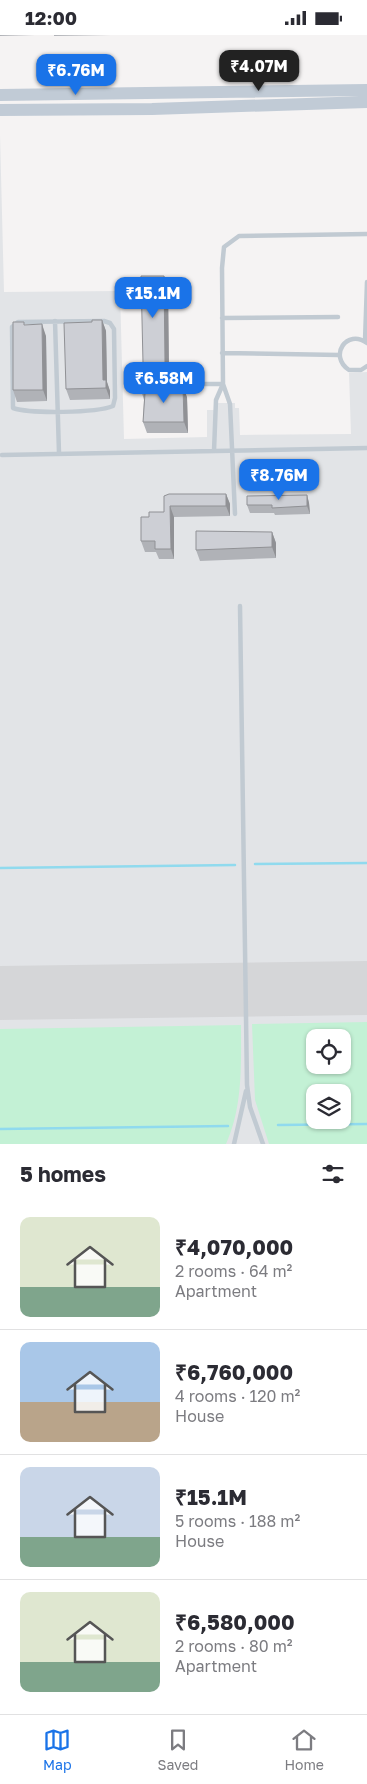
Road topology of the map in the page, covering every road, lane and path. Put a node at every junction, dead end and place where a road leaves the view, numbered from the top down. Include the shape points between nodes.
1 (367, 89) edge
2 (152, 93) junction
3 (0, 95) edge
4 (367, 102) edge
5 (152, 109) junction
6 (0, 110) edge
7 (367, 234) edge
8 (367, 282) edge
9 (338, 317) dead end
10 (222, 318) junction
11 (55, 321) junction
12 (366, 342) edge
13 (222, 353) junction
14 (339, 355) junction
15 (367, 366) edge
16 (146, 384) edge
17 (223, 384) junction
18 (58, 411) junction
19 (367, 448) edge
20 (234, 450) junction
21 (214, 451) junction
22 (59, 453) junction
23 (2, 455) dead end
24 (235, 514) dead end
25 (240, 606) dead end
26 (247, 1085) junction
27 (234, 1144) edge
28 (263, 1144) edge

1 - 2 street
2 - 3 street
2 - 5 street
4 - 5 street
5 - 6 street
7 - 10 lane via 240,236 231,240 222,255
8 - 12 lane
9 - 10 lane
10 - 13 lane
11 - 18 lane
11 - 18 lane via 18,322 12,327 12,402 13,409 22,411
11 - 18 lane via 104,321 114,329 114,406 105,410
12 - 14 lane via 354,338 348,340 342,344
13 - 14 lane
13 - 17 lane
14 - 15 lane via 340,362 349,370 361,370
16 - 17 lane
17 - 20 lane via 230,404
17 - 21 lane via 216,401
18 - 22 lane
19 - 20 lane
20 - 21 lane
20 - 24 lane
21 - 22 lane
22 - 23 lane
25 - 26 lane
26 - 27 lane
26 - 28 lane via 250,1107

